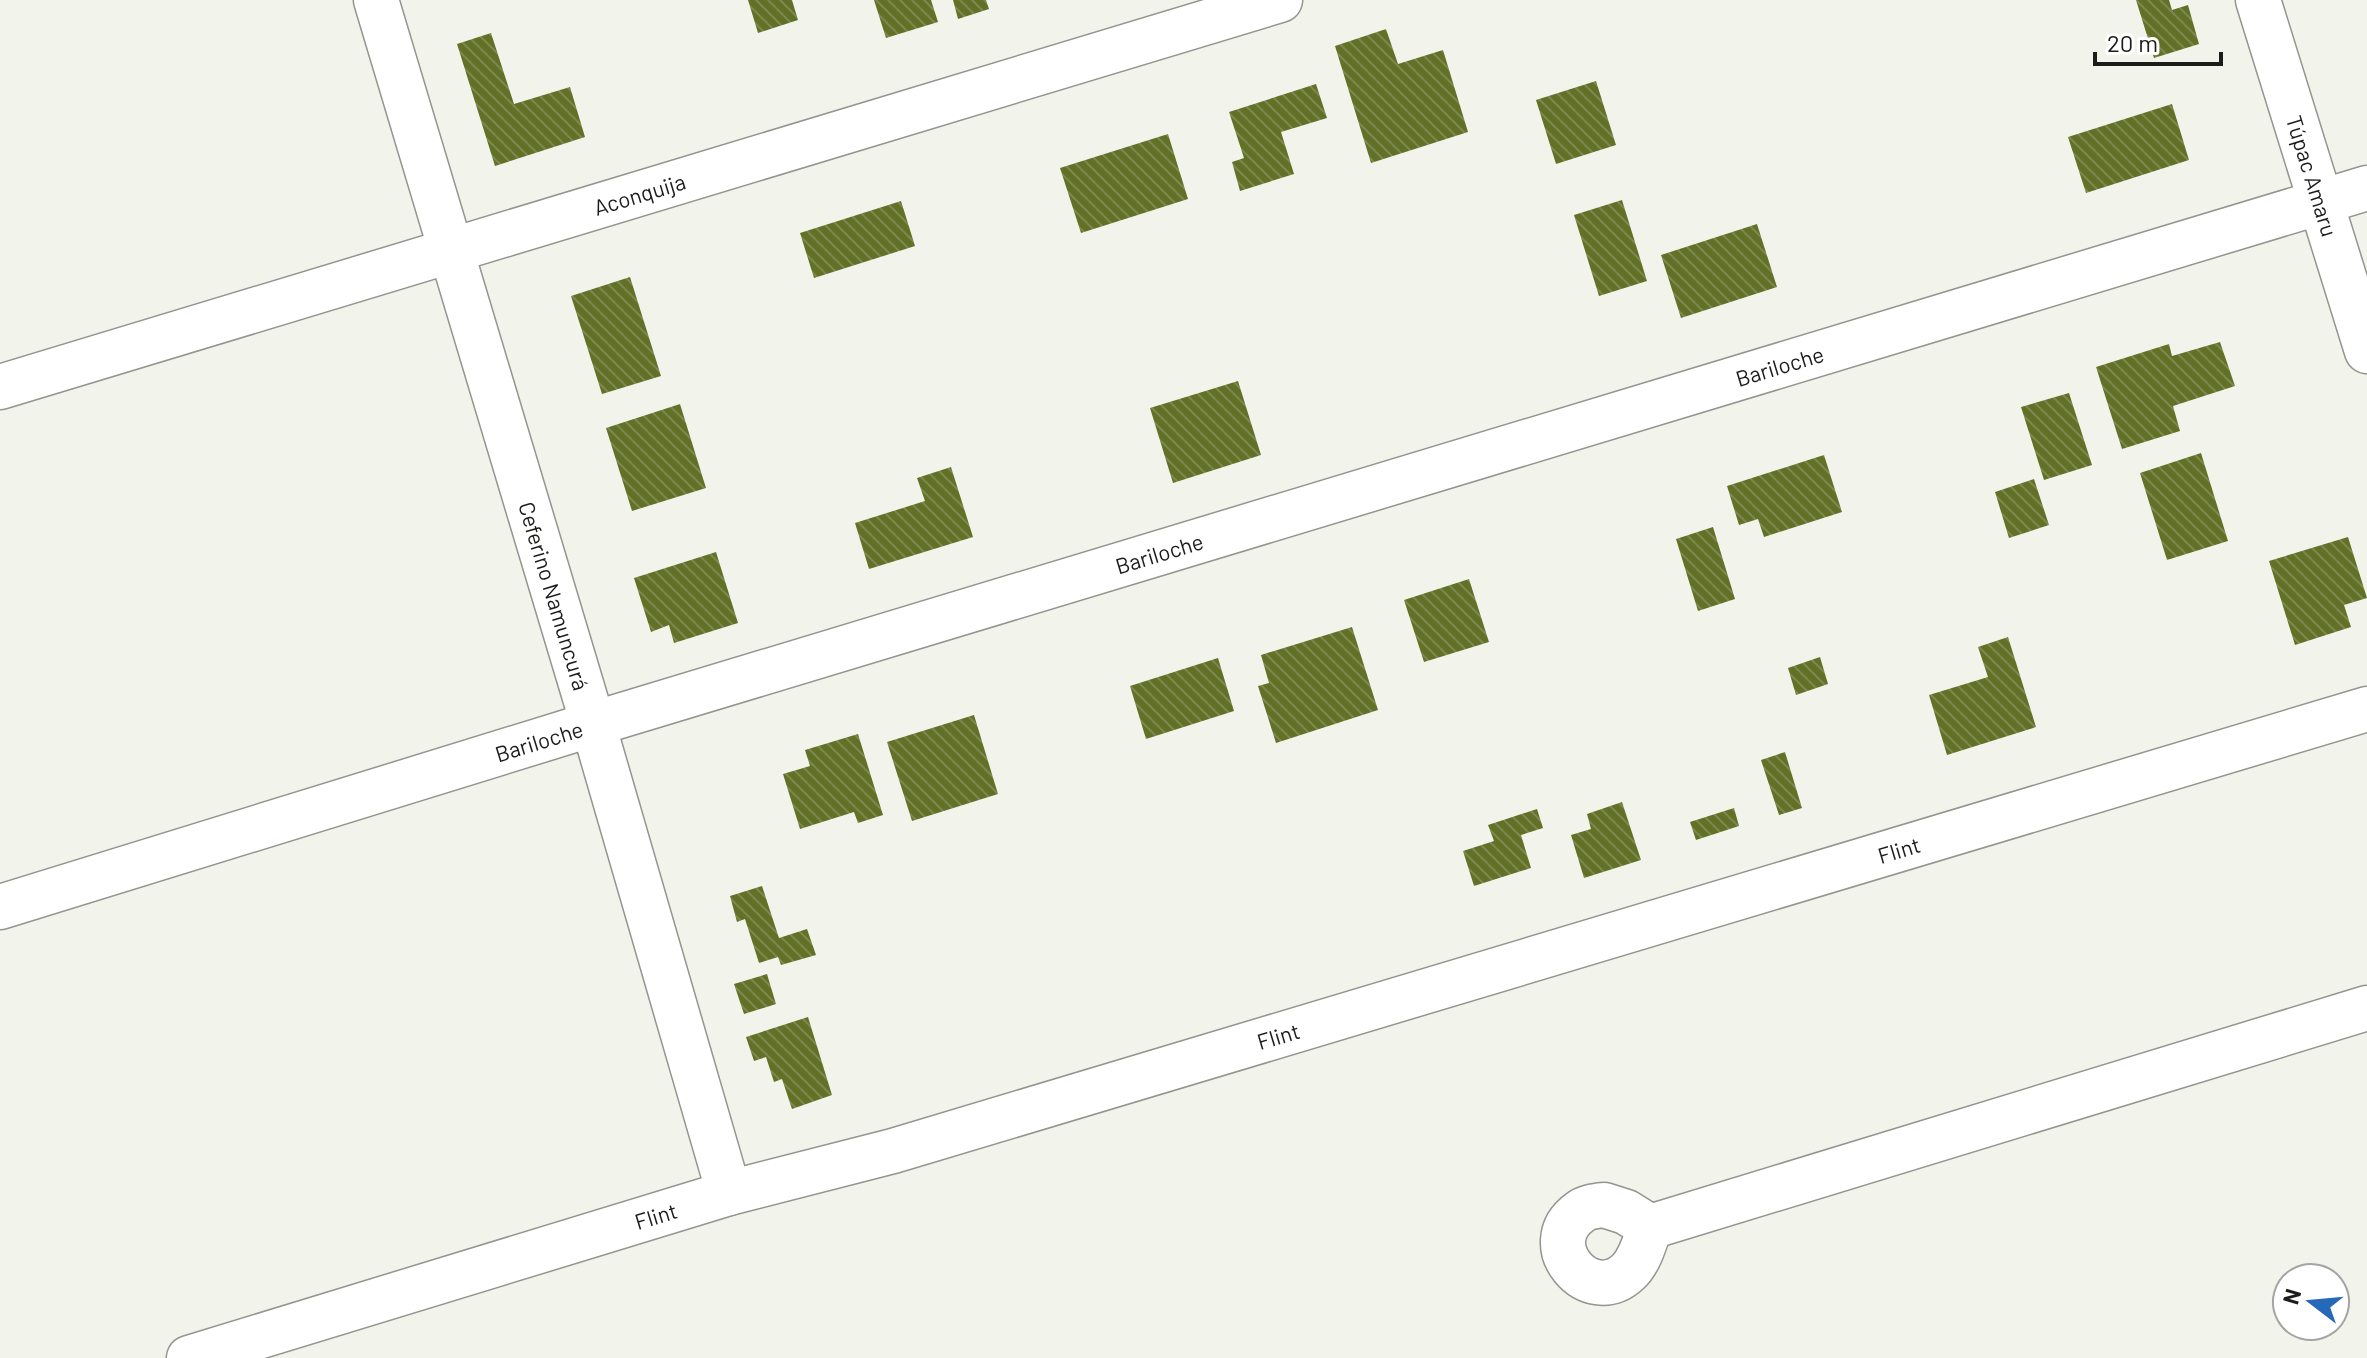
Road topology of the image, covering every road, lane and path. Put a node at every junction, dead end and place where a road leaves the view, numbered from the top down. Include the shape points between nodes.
1 (376, 0) edge
2 (1280, 0) edge
3 (2258, 0) edge
4 (2367, 188) edge
5 (2319, 202) junction
6 (453, 251) junction
7 (2367, 351) edge
8 (0, 387) edge
9 (2367, 709) edge
10 (593, 724) junction
11 (0, 907) edge
12 (2367, 1008) edge
13 (729, 1193) junction
14 (1650, 1227) dead end
15 (189, 1358) edge

1 - 6 street, Ceferino Namuncurá
2 - 6 street, Aconquija
3 - 5 street, Túpac Amaru
4 - 5 street, Bariloche
5 - 7 street, Túpac Amaru
5 - 10 street, Bariloche
6 - 8 street, Aconquija
6 - 10 street, Ceferino Namuncurá
9 - 13 street, Flint via 909,1147
10 - 11 street, Bariloche
10 - 13 street, Ceferino Namuncurá
12 - 14 street
13 - 15 street, Flint

